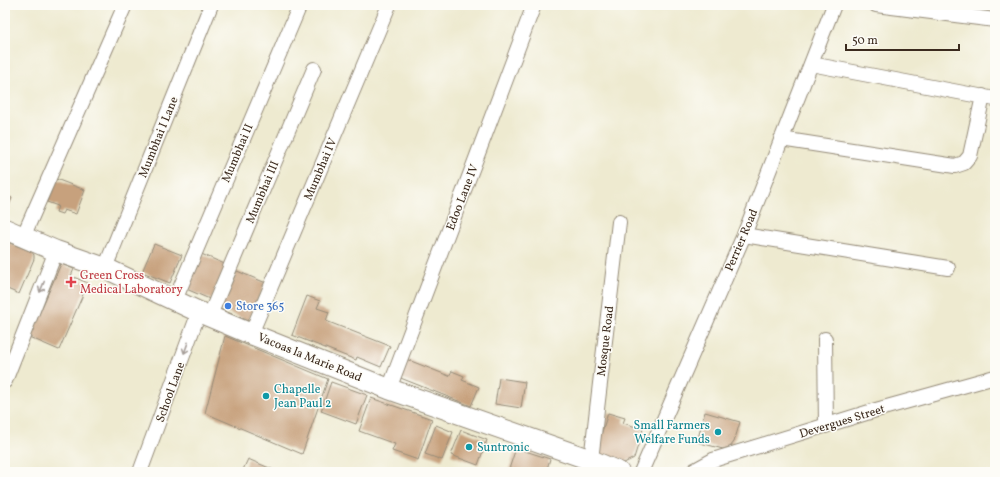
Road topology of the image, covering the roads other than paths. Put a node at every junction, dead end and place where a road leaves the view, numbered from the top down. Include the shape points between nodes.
1 (125, 5) edge
2 (212, 5) edge
3 (300, 5) edge
4 (389, 5) edge
5 (534, 5) edge
6 (834, 5) edge
7 (876, 5) edge
8 (995, 20) edge
9 (811, 64) junction
10 (314, 69) dead end
11 (989, 98) edge
12 (781, 139) junction
13 (619, 222) dead end
14 (14, 233) edge
15 (744, 235) junction
16 (56, 251) junction
17 (105, 268) junction
18 (948, 268) dead end
19 (175, 300) junction
20 (205, 313) junction
21 (251, 334) junction
22 (825, 339) dead end
23 (995, 376) edge
24 (5, 381) edge
25 (389, 389) junction
26 (826, 426) junction
27 (591, 460) junction
28 (140, 472) edge
29 (619, 472) edge
30 (641, 472) edge
31 (693, 472) edge

1 - 14 street
2 - 17 street, Mumbhai I Lane
3 - 19 street, Mumbhai II
4 - 21 street, Mumbhai IV
5 - 25 street, Edoo Lane IV
6 - 9 street, Perrier Road
7 - 8 street
9 - 11 street
9 - 12 street, Perrier Road
10 - 20 street, Mumbhai III
11 - 12 street via 970,156 964,163 955,166
12 - 15 street, Perrier Road
13 - 27 street, Mosque Road
14 - 16 main road, Vacoas la Marie Road
15 - 18 street
15 - 30 street, Perrier Road
16 - 17 main road, Vacoas la Marie Road
16 -> 24 street
17 - 19 main road, Vacoas la Marie Road
19 - 20 main road, Vacoas la Marie Road
20 - 21 main road, Vacoas la Marie Road
20 -> 28 street, School Lane
21 - 25 main road, Vacoas la Marie Road
22 - 26 street
23 - 26 street, Devergues Street
25 - 27 main road, Vacoas la Marie Road
26 - 31 street, Devergues Street via 713,460
27 - 29 main road, Vacoas la Marie Road

